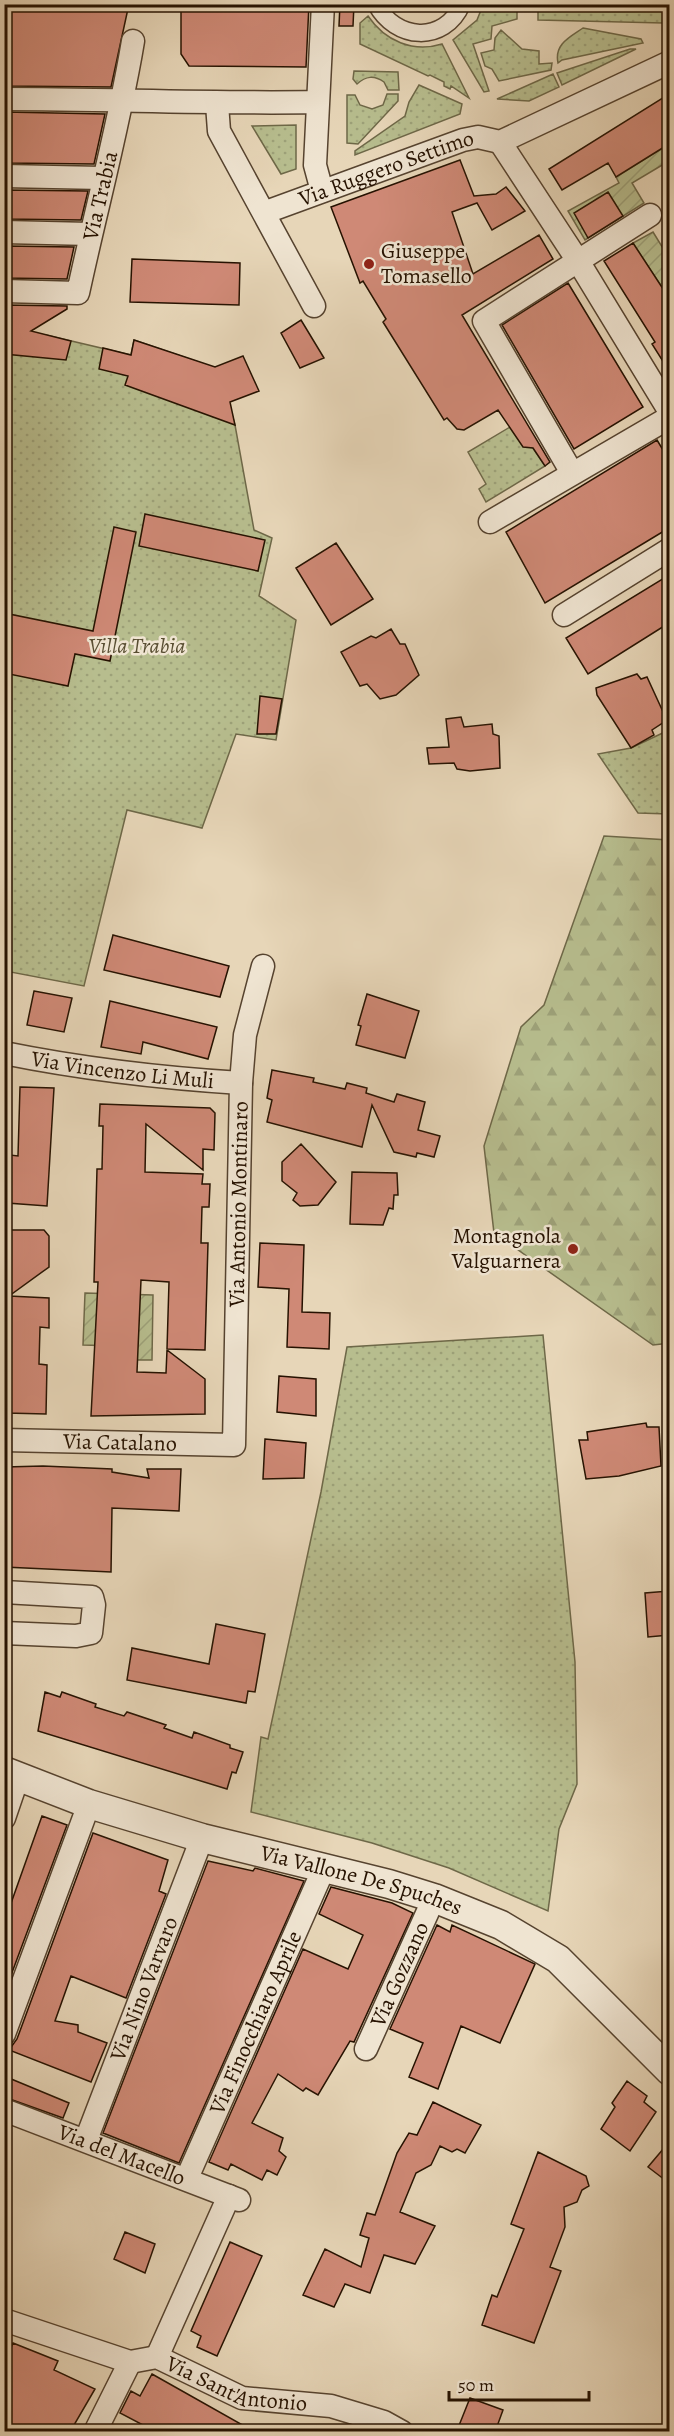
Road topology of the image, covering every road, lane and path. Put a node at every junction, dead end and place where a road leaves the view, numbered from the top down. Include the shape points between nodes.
1 (323, 4) edge
2 (376, 4) edge
3 (462, 4) edge
4 (133, 41) dead end
5 (669, 62) edge
6 (4, 99) edge
7 (124, 99) junction
8 (317, 102) junction
9 (217, 104) junction
10 (500, 142) junction
11 (4, 176) edge
12 (102, 178) junction
13 (322, 191) junction
14 (266, 212) junction
15 (650, 214) dead end
16 (4, 232) edge
17 (90, 234) junction
18 (578, 261) junction
19 (4, 291) edge
20 (314, 306) dead end
21 (669, 412) edge
22 (669, 417) edge
23 (572, 473) junction
24 (489, 522) dead end
25 (669, 549) edge
26 (564, 615) dead end
27 (263, 966) dead end
28 (4, 1053) edge
29 (241, 1083) junction
30 (4, 1440) edge
31 (234, 1445) joint
32 (4, 1592) edge
33 (4, 1633) edge
34 (11, 1774) edge
35 (89, 1804) junction
36 (4, 1818) edge
37 (202, 1838) junction
38 (324, 1868) junction
39 (434, 1898) junction
40 (4, 2034) edge
41 (366, 2049) dead end
42 (669, 2071) edge
43 (4, 2110) edge
44 (86, 2140) junction
45 (187, 2178) junction
46 (6, 2326) edge
47 (157, 2357) junction
48 (130, 2362) junction
49 (94, 2432) edge
50 (402, 2432) edge

1 - 8 street
2 - 3 street via 393,26 422,34 449,23
4 - 7 street, Via Trabia
5 - 10 street, Via Ruggero Settimo
6 - 7 street
7 - 9 street
7 - 12 street, Via Trabia
8 - 9 street
8 - 13 street via 315,165
9 - 14 street via 219,131
10 - 13 street, Via Ruggero Settimo via 478,137 463,140
10 - 18 street
11 - 12 street
12 - 17 street, Via Trabia
13 - 14 street, Via Ruggero Settimo
14 - 20 street
15 - 18 street
16 - 17 street
17 - 19 street, Via Trabia via 78,293
18 - 21 street
18 - 23 street via 484,321
22 - 23 street
23 - 24 street
25 - 26 street
27 - 29 street, Via Antonio Montinaro via 245,1035
28 - 29 street, Via Vincenzo Li Muli via 113,1072
29 - 31 street, Via Antonio Montinaro
30 - 31 street, Via Catalano
32 - 33 street via 92,1597 94,1605 91,1633
34 - 35 street, Via Vallone De Spuches
34 - 36 street
35 - 37 street, Via Vallone De Spuches
35 - 40 street
37 - 38 street, Via Vallone De Spuches
37 - 44 street, Via Nino Varvaro
38 - 39 street, Via Vallone De Spuches
38 - 45 street, Via Finocchiaro Aprile
39 - 41 street, Via Gozzano
39 - 42 street, Via Vallone De Spuches via 501,1925 558,1959
43 - 44 street, Via del Macello
44 - 45 street, Via del Macello
45 - 47 street, Via del Macello via 234,2198
46 - 48 street, Via Sant'Antonio
47 - 48 street, Via Sant'Antonio
47 - 50 street, Via Sant'Antonio via 242,2398 331,2406 384,2421
48 - 49 street

